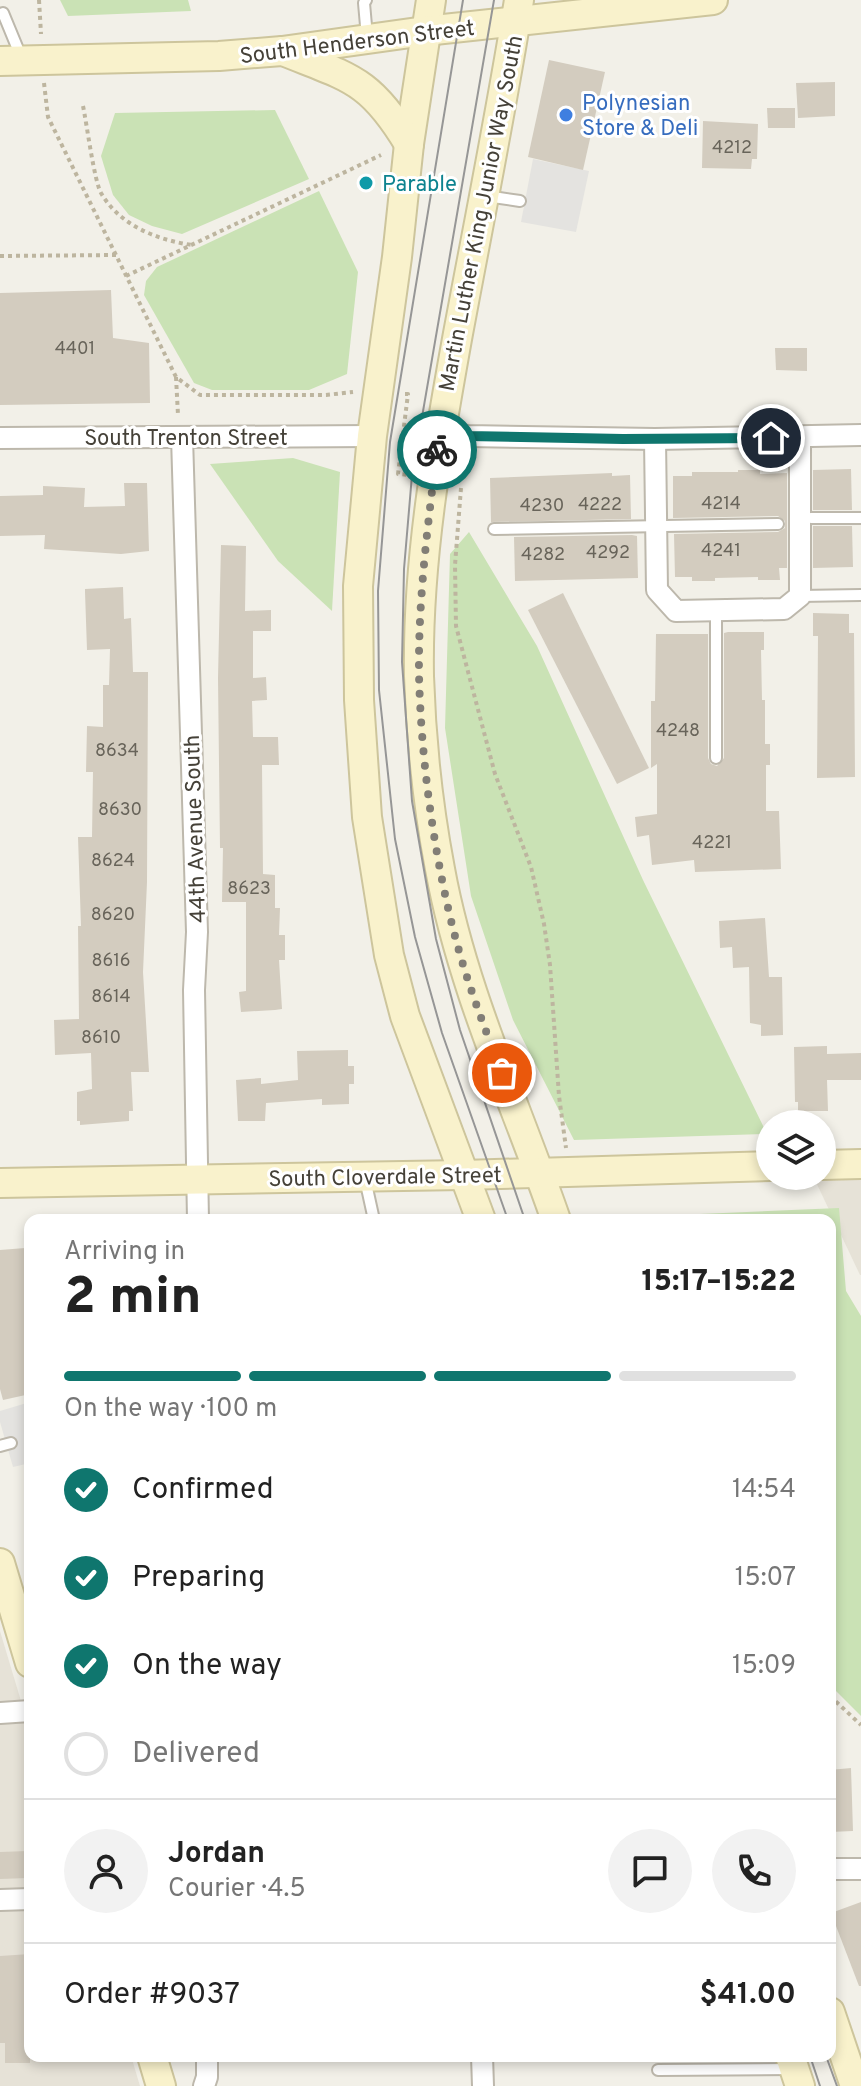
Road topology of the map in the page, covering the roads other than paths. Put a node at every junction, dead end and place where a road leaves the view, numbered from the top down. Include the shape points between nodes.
1 (366, 0) edge
2 (431, 0) edge
3 (713, 0) edge
4 (594, 6) edge
5 (518, 11) edge
6 (3, 13) dead end
7 (425, 31) junction
8 (367, 39) junction
9 (282, 51) junction
10 (11, 61) edge
11 (409, 144) junction
12 (484, 196) junction
13 (520, 201) dead end
14 (439, 433) junction
15 (861, 435) edge
16 (372, 436) junction
17 (182, 437) junction
18 (800, 437) junction
19 (0, 438) edge
20 (655, 439) junction
21 (811, 518) dead end
22 (861, 518) edge
23 (778, 524) dead end
24 (655, 525) junction
25 (494, 529) dead end
26 (861, 595) edge
27 (800, 596) junction
28 (716, 611) junction
29 (716, 758) dead end
30 (861, 1164) edge
31 (836, 1165) edge
32 (756, 1166) edge
33 (539, 1173) junction
34 (463, 1175) junction
35 (364, 1176) junction
36 (198, 1179) junction
37 (0, 1183) edge
38 (198, 1214) edge
39 (373, 1214) edge
40 (479, 1214) edge
41 (554, 1214) edge
42 (0, 1563) edge
43 (24, 1643) edge
44 (24, 1711) edge
45 (0, 1713) edge
46 (836, 1869) edge
47 (861, 1869) edge
48 (24, 1899) edge
49 (0, 1900) edge
50 (836, 2030) edge
51 (154, 2062) edge
52 (207, 2062) edge
53 (482, 2062) edge
54 (658, 2070) dead end
55 (795, 2070) edge
56 (161, 2086) edge
57 (204, 2086) edge
58 (483, 2086) edge
59 (855, 2086) edge

1 - 8 lane
2 - 7 main road
3 - 4 main road, South Henderson Street
4 - 5 main road, South Henderson Street
5 - 7 main road, South Henderson Street
5 - 12 main road, Martin Luther King Junior Way South
6 - 10 lane
7 - 8 main road, South Henderson Street
7 - 11 main road
8 - 9 main road, South Henderson Street
9 - 10 main road, South Henderson Street
9 - 11 main road via 362,85 392,116
11 - 16 main road
12 - 13 lane
12 - 14 main road, Martin Luther King Junior Way South
14 - 20 street
14 - 33 main road, Martin Luther King Junior Way South via 425,551 419,676 430,801 456,941
15 - 18 street
16 - 17 street, South Trenton Street
16 - 34 main road via 358,586 367,817 386,941 405,1016
17 - 19 street, South Trenton Street
17 - 36 street, 44th Avenue South via 197,932
18 - 20 street
18 - 27 street
20 - 24 street
21 - 22 lane
23 - 24 lane
24 - 25 lane
24 - 28 street via 657,590 676,611
26 - 27 lane
27 - 28 street via 784,609
28 - 29 lane
30 - 31 main road
32 - 33 main road, South Cloverdale Street
33 - 34 main road, South Cloverdale Street
33 - 41 main road, Martin Luther King Junior Way South
34 - 35 main road, South Cloverdale Street
34 - 40 main road
35 - 36 main road, South Cloverdale Street
35 - 39 lane
36 - 37 main road, South Cloverdale Street
36 - 38 street, 44th Avenue South
42 - 43 main road
44 - 45 street
46 - 47 street
48 - 49 street
50 - 59 main road
51 - 56 main road
52 - 57 street
53 - 58 street
54 - 55 lane

